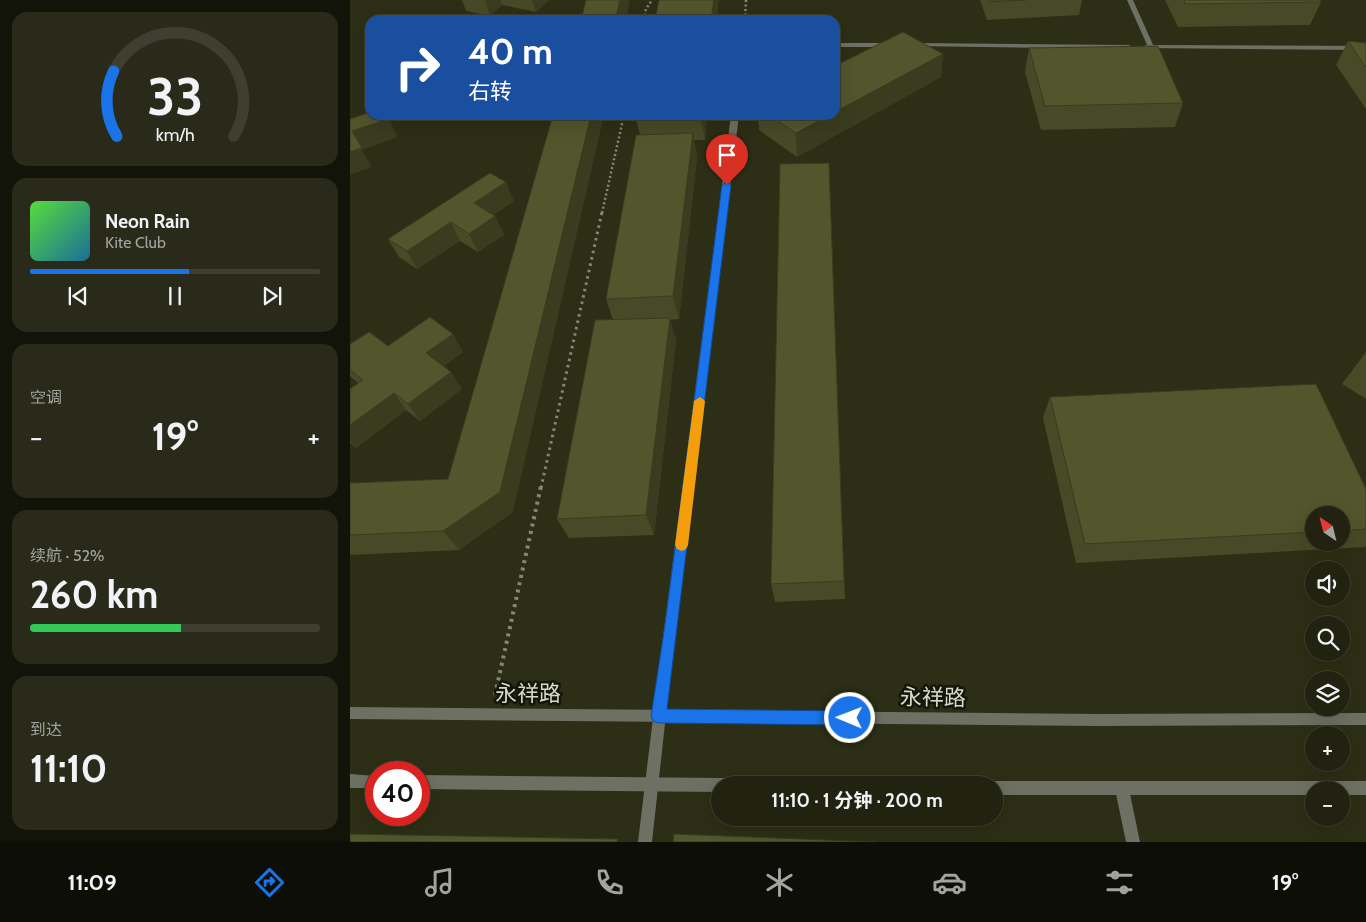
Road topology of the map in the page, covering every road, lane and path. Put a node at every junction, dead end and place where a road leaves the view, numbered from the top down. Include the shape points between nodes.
1 (652, 0) edge
2 (746, 0) edge
3 (1130, 0) edge
4 (645, 15) edge
5 (745, 15) edge
6 (840, 45) edge
7 (894, 45) edge
8 (904, 45) edge
9 (1151, 47) junction
10 (1366, 48) edge
11 (623, 120) edge
12 (734, 120) edge
13 (350, 713) edge
14 (491, 714) junction
15 (658, 716) junction
16 (1366, 719) edge
17 (350, 781) edge
18 (365, 782) edge
19 (430, 782) edge
20 (711, 785) edge
21 (1003, 788) edge
22 (1366, 788) edge
23 (1122, 789) junction
24 (645, 842) edge
25 (1133, 842) edge

1 - 4 path
2 - 5 path
3 - 9 street
6 - 7 street
8 - 9 street
9 - 10 street
11 - 14 path
12 - 15 street
13 - 14 street, 永祥路
14 - 15 street, 永祥路
15 - 16 street, 永祥路
15 - 24 street
17 - 18 street
19 - 20 street
21 - 23 street
22 - 23 street
23 - 25 street

